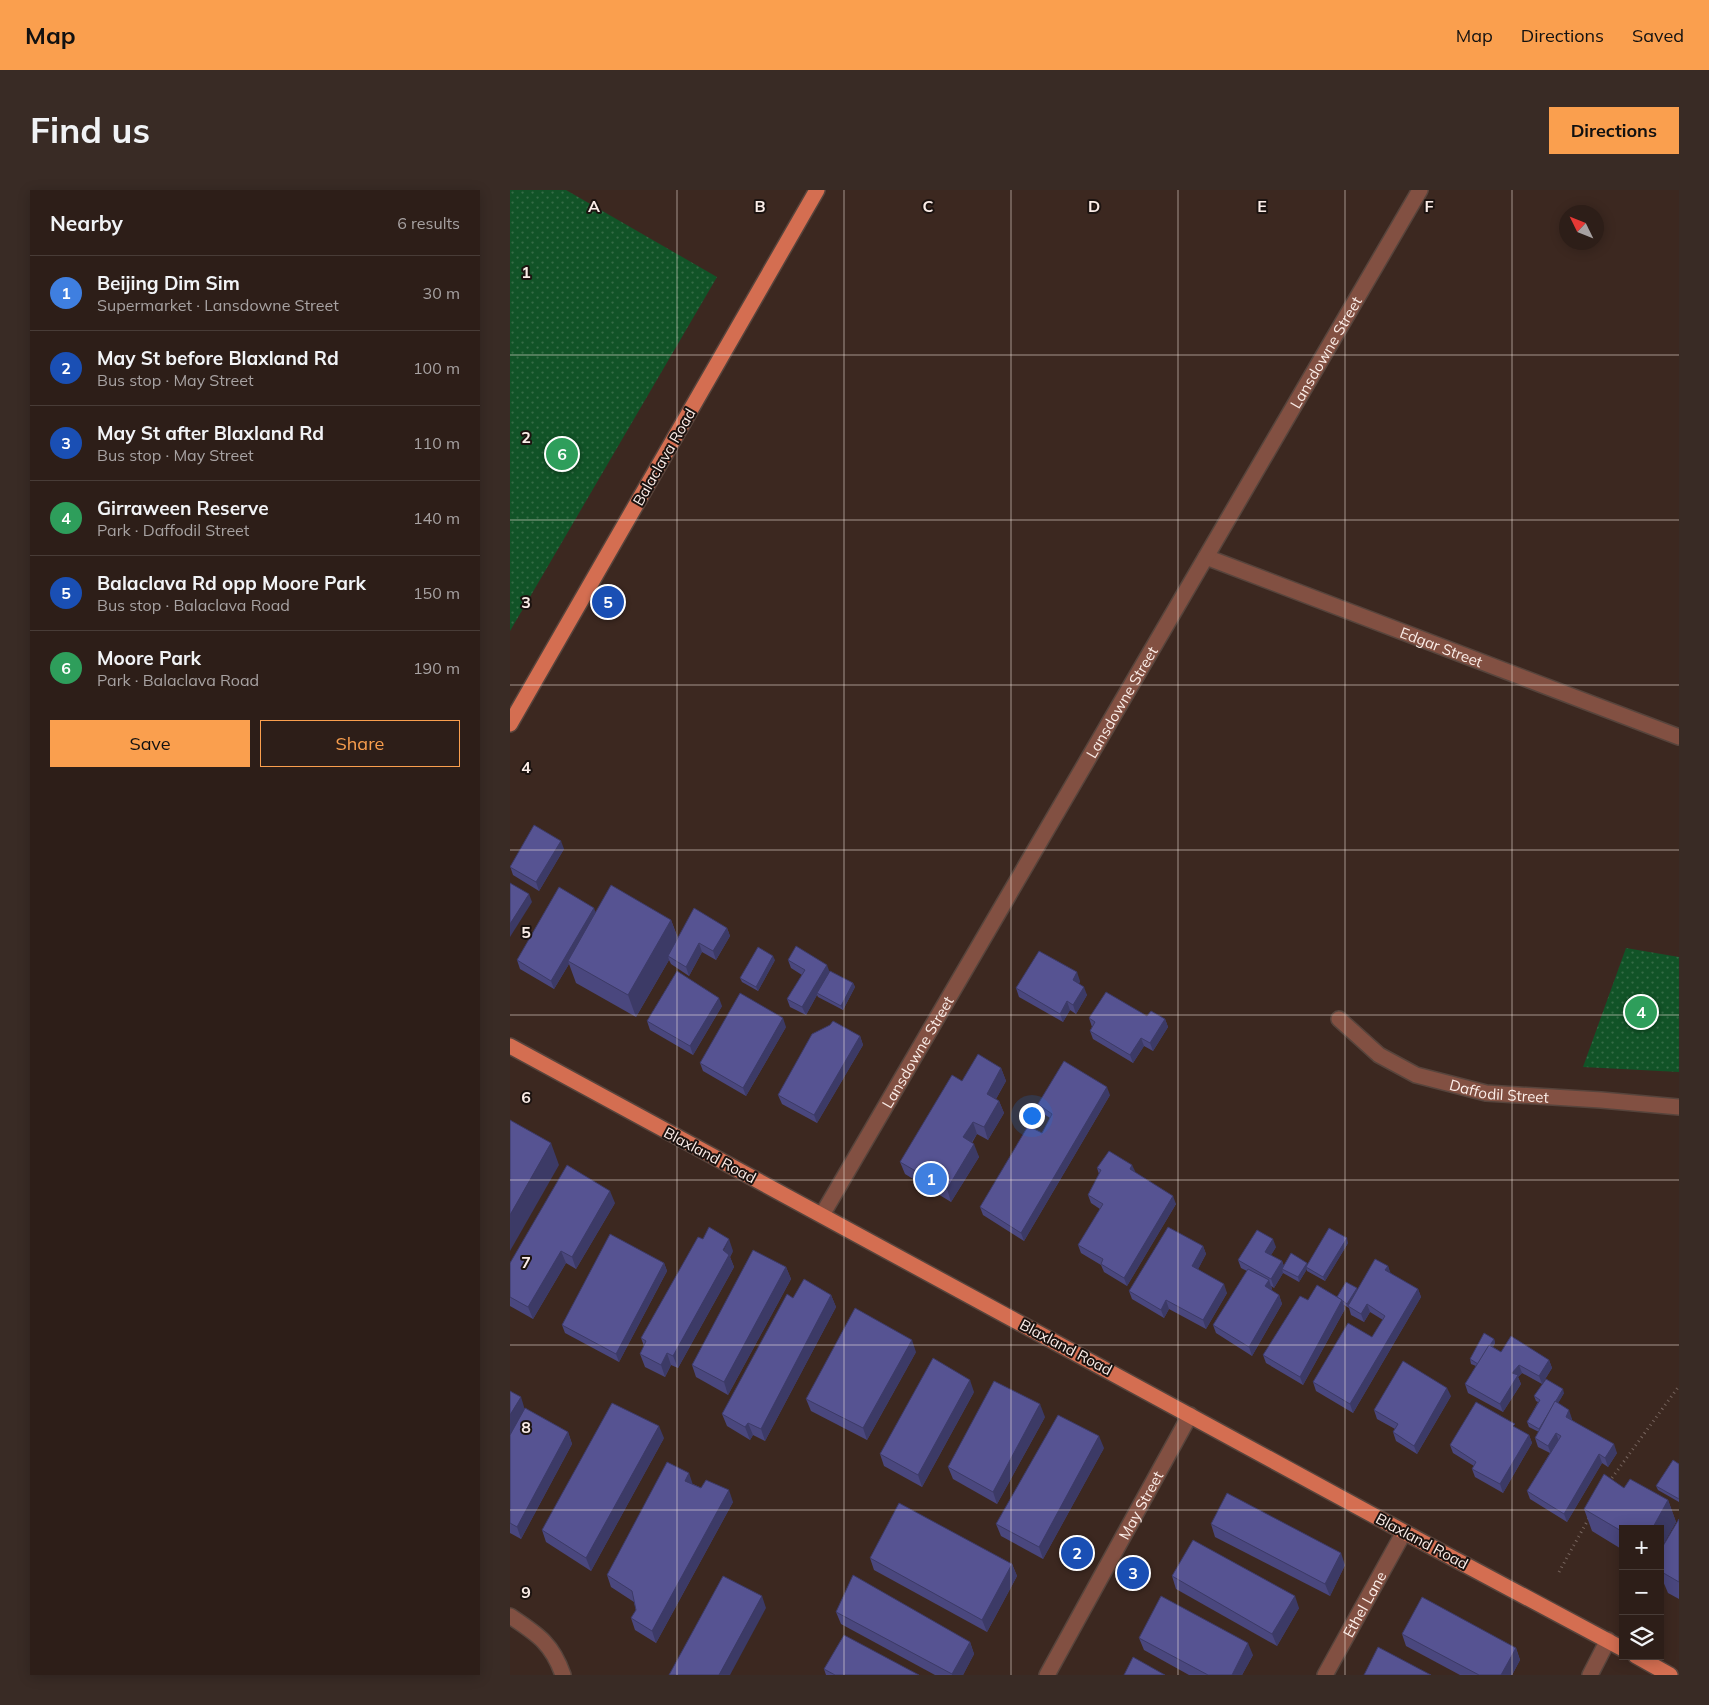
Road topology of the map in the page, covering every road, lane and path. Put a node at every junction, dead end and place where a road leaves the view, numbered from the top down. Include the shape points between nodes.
1 (817, 190) edge
2 (1420, 190) edge
3 (1206, 557) junction
4 (510, 724) edge
5 (1679, 737) edge
6 (1339, 1019) dead end
7 (510, 1046) edge
8 (1679, 1107) edge
9 (822, 1215) junction
10 (1679, 1386) edge
11 (1190, 1416) junction
12 (1608, 1485) edge
13 (1593, 1511) edge
14 (1404, 1532) junction
15 (1559, 1572) dead end
16 (510, 1616) edge
17 (1608, 1640) junction
18 (1619, 1647) edge
19 (1643, 1660) edge
20 (563, 1675) edge
21 (1047, 1675) edge
22 (1325, 1675) edge
23 (1590, 1675) edge
24 (1670, 1675) edge

1 - 4 main road, Balaclava Road
2 - 3 street, Lansdowne Street
3 - 5 street, Edgar Street
3 - 9 street, Lansdowne Street
6 - 8 street, Daffodil Street via 1379,1055 1416,1075 1486,1093
7 - 9 main road, Blaxland Road
9 - 11 main road, Blaxland Road
10 - 12 path
11 - 14 main road, Blaxland Road
11 - 21 street, May Street
13 - 15 path
14 - 17 main road, Blaxland Road
14 - 22 street, Ethel Lane
16 - 20 street via 549,1646
17 - 18 main road, Blaxland Road
17 - 23 street
19 - 24 main road

